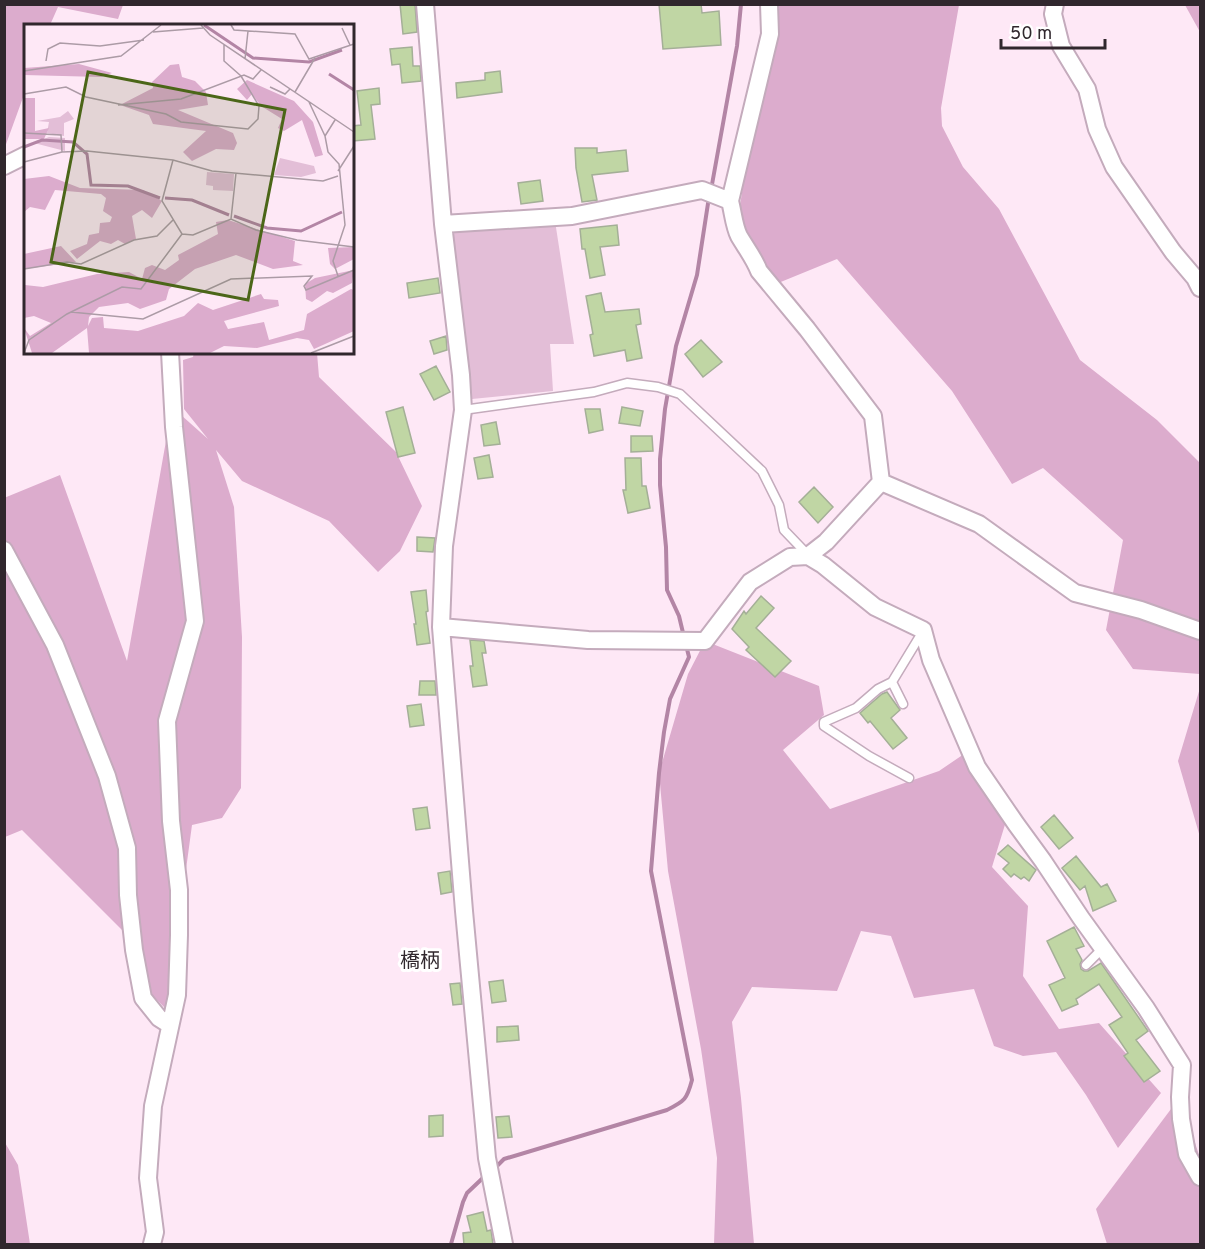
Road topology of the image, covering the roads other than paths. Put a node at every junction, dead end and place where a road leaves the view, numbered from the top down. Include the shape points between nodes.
1 (425, 4) edge
2 (769, 4) edge
3 (1055, 4) edge
4 (24, 157) edge
5 (4, 166) edge
6 (725, 199) junction
7 (443, 224) junction
8 (1200, 288) edge
9 (170, 354) edge
10 (463, 410) junction
11 (881, 482) junction
12 (4, 550) edge
13 (808, 556) junction
14 (441, 627) junction
15 (923, 630) junction
16 (1200, 631) edge
17 (892, 682) junction
18 (903, 704) dead end
19 (909, 778) dead end
20 (1103, 948) junction
21 (1086, 965) dead end
22 (170, 1025) junction
23 (1200, 1177) edge
24 (152, 1245) edge
25 (504, 1245) edge

1 - 7 street
2 - 6 street via 770,34
3 - 8 street via 1053,14 1061,46 1087,88 1097,129 1114,166
4 - 5 street
6 - 7 street via 702,190 572,216
6 - 11 street via 738,234 759,271 873,416
7 - 10 street
9 - 22 street via 195,621 167,721 179,901 177,995
10 - 13 lane via 594,392 627,383 680,394 762,471 779,506 784,530
10 - 14 street via 444,546
11 - 13 street
11 - 16 street via 979,524 1075,593
12 - 22 street via 56,645 107,776 127,848 132,939 143,998
13 - 14 street via 790,557 750,582 705,641 588,640
13 - 15 street via 875,607
14 - 25 street via 488,1162
15 - 17 lane
15 - 20 street via 976,767
17 - 18 lane
17 - 19 lane via 856,708 824,722 824,726
20 - 21 lane
20 - 23 street via 1182,1065 1181,1119 1188,1154
22 - 24 street via 153,1106 148,1178 155,1232

